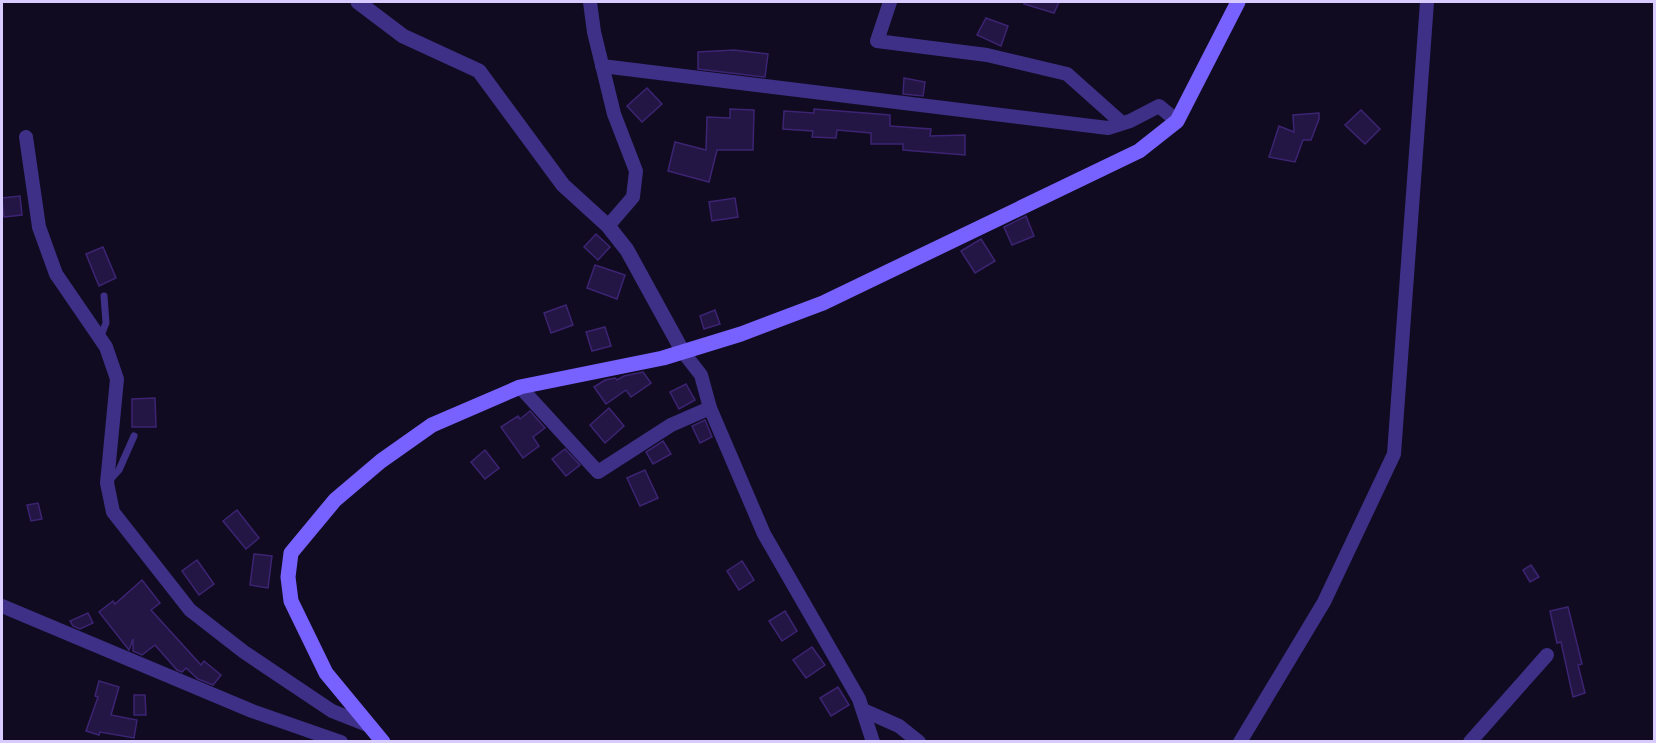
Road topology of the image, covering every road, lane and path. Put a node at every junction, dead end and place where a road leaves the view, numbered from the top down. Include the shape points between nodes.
1 (358, 2) edge
2 (590, 2) edge
3 (890, 2) edge
4 (1238, 2) edge
5 (1427, 2) edge
6 (602, 66) junction
7 (1177, 121) junction
8 (1122, 123) junction
9 (26, 137) dead end
10 (608, 226) junction
11 (104, 296) dead end
12 (100, 338) junction
13 (683, 352) junction
14 (520, 387) junction
15 (710, 408) junction
16 (134, 436) dead end
17 (107, 483) junction
18 (2, 606) edge
19 (1547, 655) dead end
20 (863, 710) junction
21 (372, 727) junction
22 (341, 741) edge
23 (384, 741) edge
24 (873, 741) edge
25 (919, 741) edge
26 (1240, 741) edge
27 (1470, 741) edge

1 - 10 street via 403,36 479,71 564,185
2 - 6 street
3 - 8 street via 877,41 987,56 1067,74
4 - 7 main road
5 - 26 street via 1394,454 1324,602
6 - 8 street via 1108,128
6 - 10 street via 614,114 636,171 633,197
7 - 8 street via 1159,106
7 - 13 main road via 1139,151 823,303
9 - 12 street via 39,227 56,274
10 - 13 street via 627,250
11 - 12 lane via 106,324
12 - 17 street via 117,379
13 - 14 main road
13 - 15 street via 701,375
14 - 15 street via 598,472 671,425
14 - 21 main road via 432,425 381,461 335,500 291,553 291,601 326,673
15 - 20 street via 764,534
16 - 17 lane via 119,470
17 - 21 street via 113,512 190,610 332,711
18 - 22 street via 252,711
19 - 27 street
20 - 24 street
20 - 25 street via 900,726
21 - 23 main road

